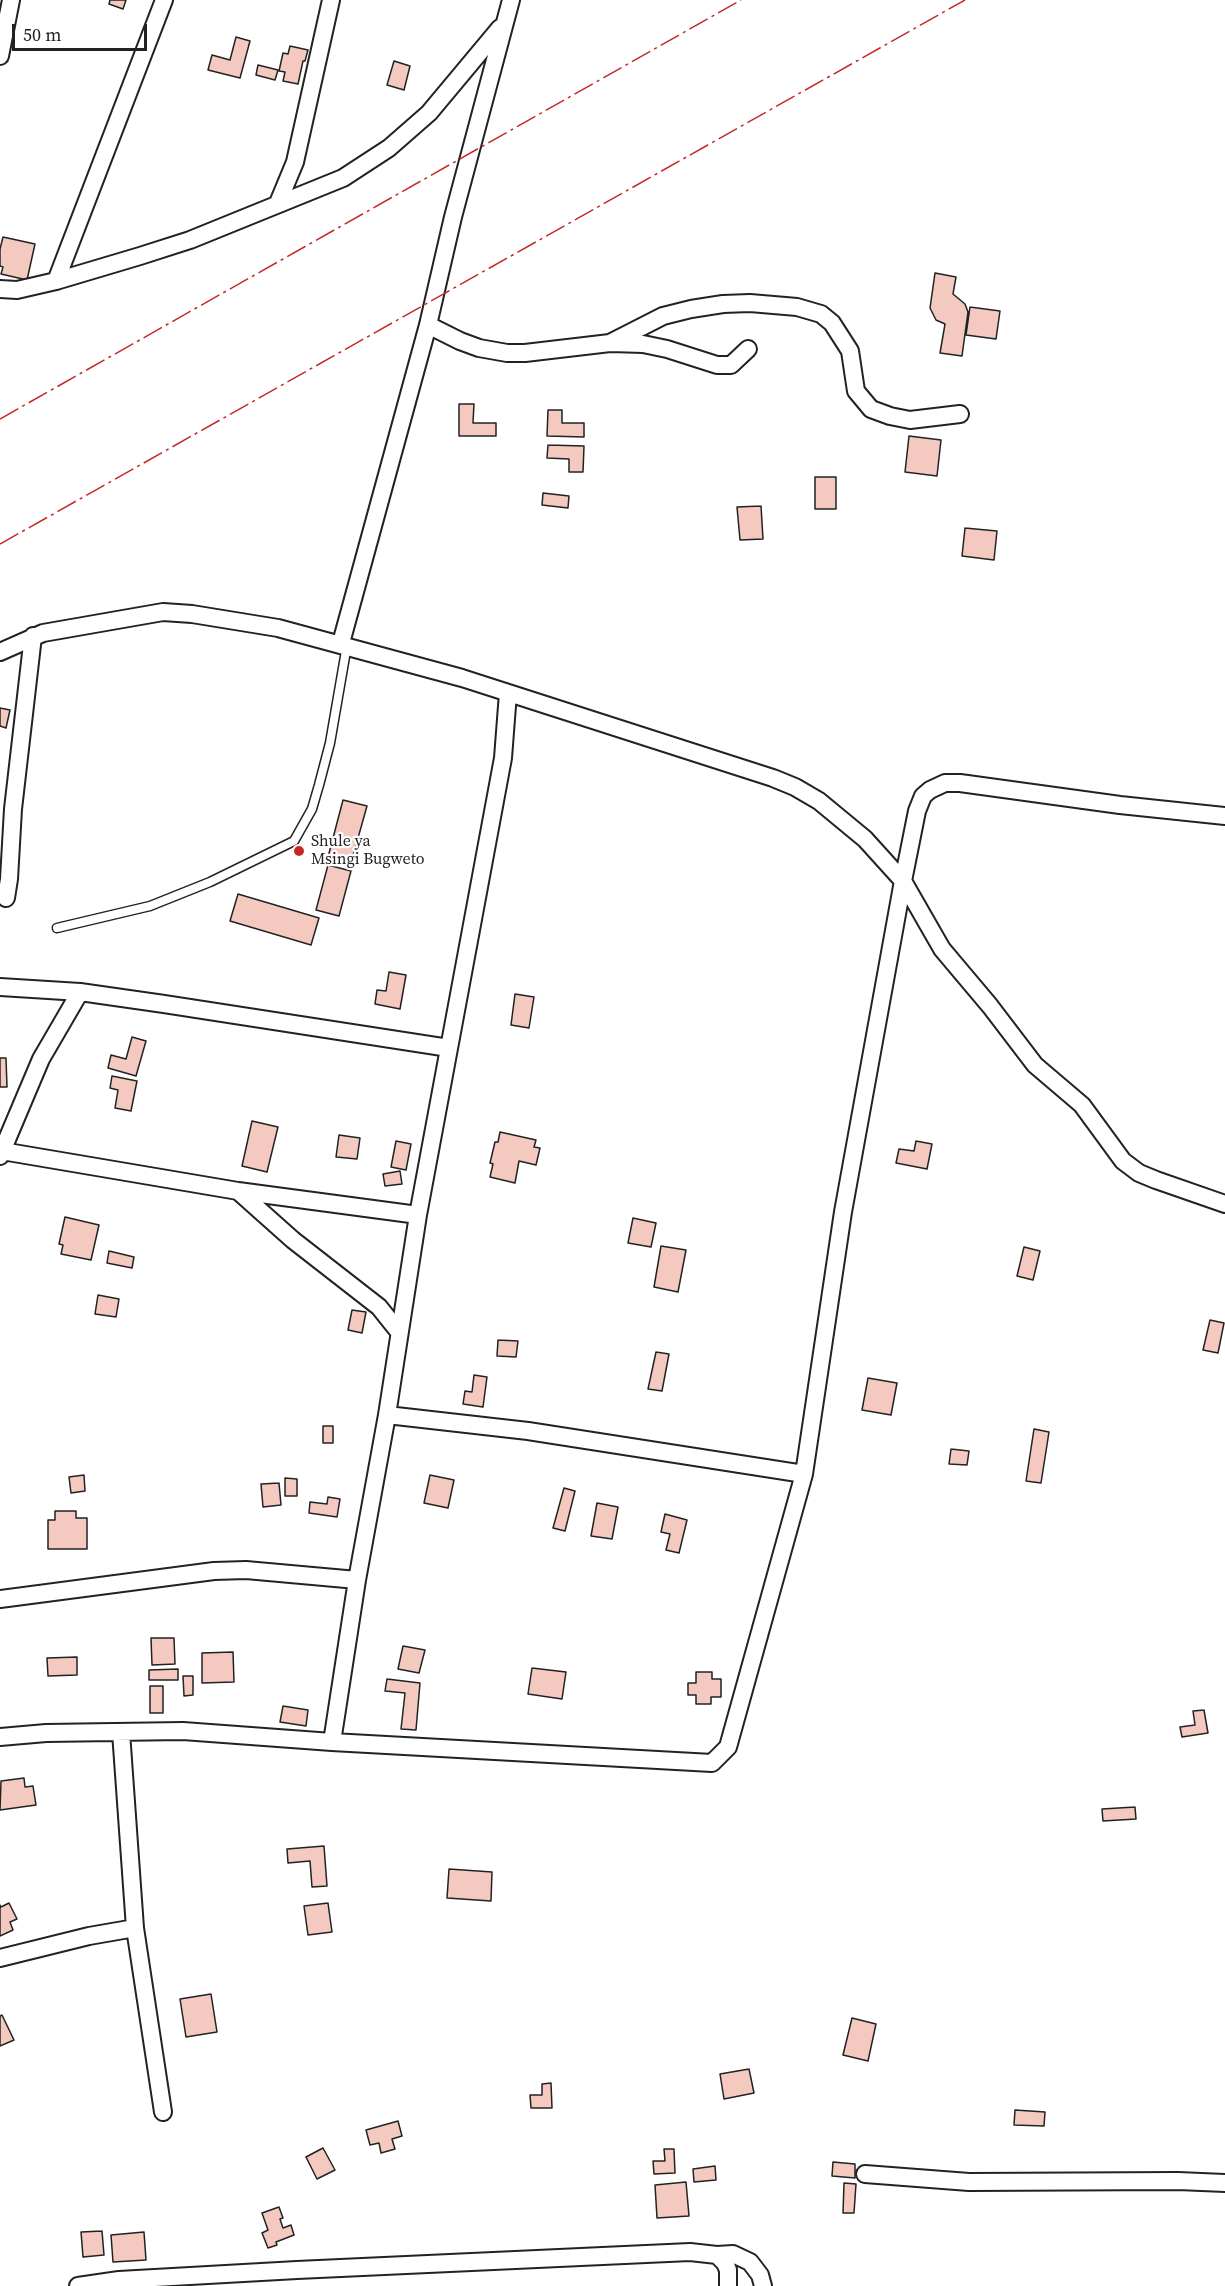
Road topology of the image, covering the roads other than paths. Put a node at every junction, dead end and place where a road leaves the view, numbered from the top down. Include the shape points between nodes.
1 (11, 0) edge
2 (164, 0) edge
3 (331, 0) edge
4 (511, 0) edge
5 (505, 22) junction
6 (0, 56) edge
7 (278, 203) junction
8 (56, 282) junction
9 (0, 289) edge
10 (428, 325) junction
11 (610, 343) junction
12 (748, 349) dead end
13 (960, 414) dead end
14 (33, 636) junction
15 (344, 644) junction
16 (0, 652) edge
17 (508, 693) junction
18 (1225, 816) edge
19 (903, 881) junction
20 (6, 898) dead end
21 (57, 928) dead end
22 (0, 987) edge
23 (80, 992) junction
24 (449, 1048) junction
25 (1, 1154) edge
26 (238, 1191) junction
27 (1225, 1204) edge
28 (417, 1215) junction
29 (399, 1332) junction
30 (387, 1415) junction
31 (804, 1474) junction
32 (357, 1580) junction
33 (0, 1599) edge
34 (122, 1732) junction
35 (0, 1737) edge
36 (332, 1742) junction
37 (135, 1928) junction
38 (0, 1958) edge
39 (163, 2112) dead end
40 (865, 2174) dead end
41 (1225, 2183) edge
42 (717, 2255) junction
43 (78, 2286) edge
44 (728, 2286) edge
45 (763, 2286) edge

1 - 6 street
2 - 8 street
3 - 7 street via 295,162
4 - 5 street
5 - 7 street via 429,112 388,148 343,178
5 - 10 street
7 - 8 street via 190,240
8 - 9 street
10 - 11 street via 460,342 507,353
10 - 15 street
11 - 12 street via 643,344 717,365 731,365
11 - 13 street via 663,316 691,309 750,303 797,307 821,314 832,323 850,351 856,392 871,409 910,420
14 - 15 street via 177,612 278,628
14 - 16 street
14 - 20 street
15 - 17 street
15 - 21 lane via 330,743 312,808 294,841 150,906
17 - 19 street via 795,787 819,801 865,839
17 - 24 street via 503,758
18 - 19 street via 945,783 923,796
19 - 27 street via 942,949 1035,1065 1082,1105 1123,1161 1139,1173
19 - 31 street via 843,1212
22 - 23 street
23 - 24 street
23 - 25 street via 42,1059
24 - 28 street
25 - 26 street
26 - 28 street
26 - 29 street via 379,1307
28 - 29 street
29 - 30 street
30 - 31 street via 528,1431
30 - 32 street
31 - 36 street via 728,1747 712,1763
32 - 33 street via 246,1570 214,1571
32 - 36 street
34 - 35 street
34 - 36 street via 222,1733
34 - 37 street
37 - 38 street
37 - 39 street
40 - 41 street via 969,2182
42 - 43 street via 690,2252 474,2261 119,2280
42 - 44 street via 728,2270
42 - 45 street via 733,2254 750,2262

